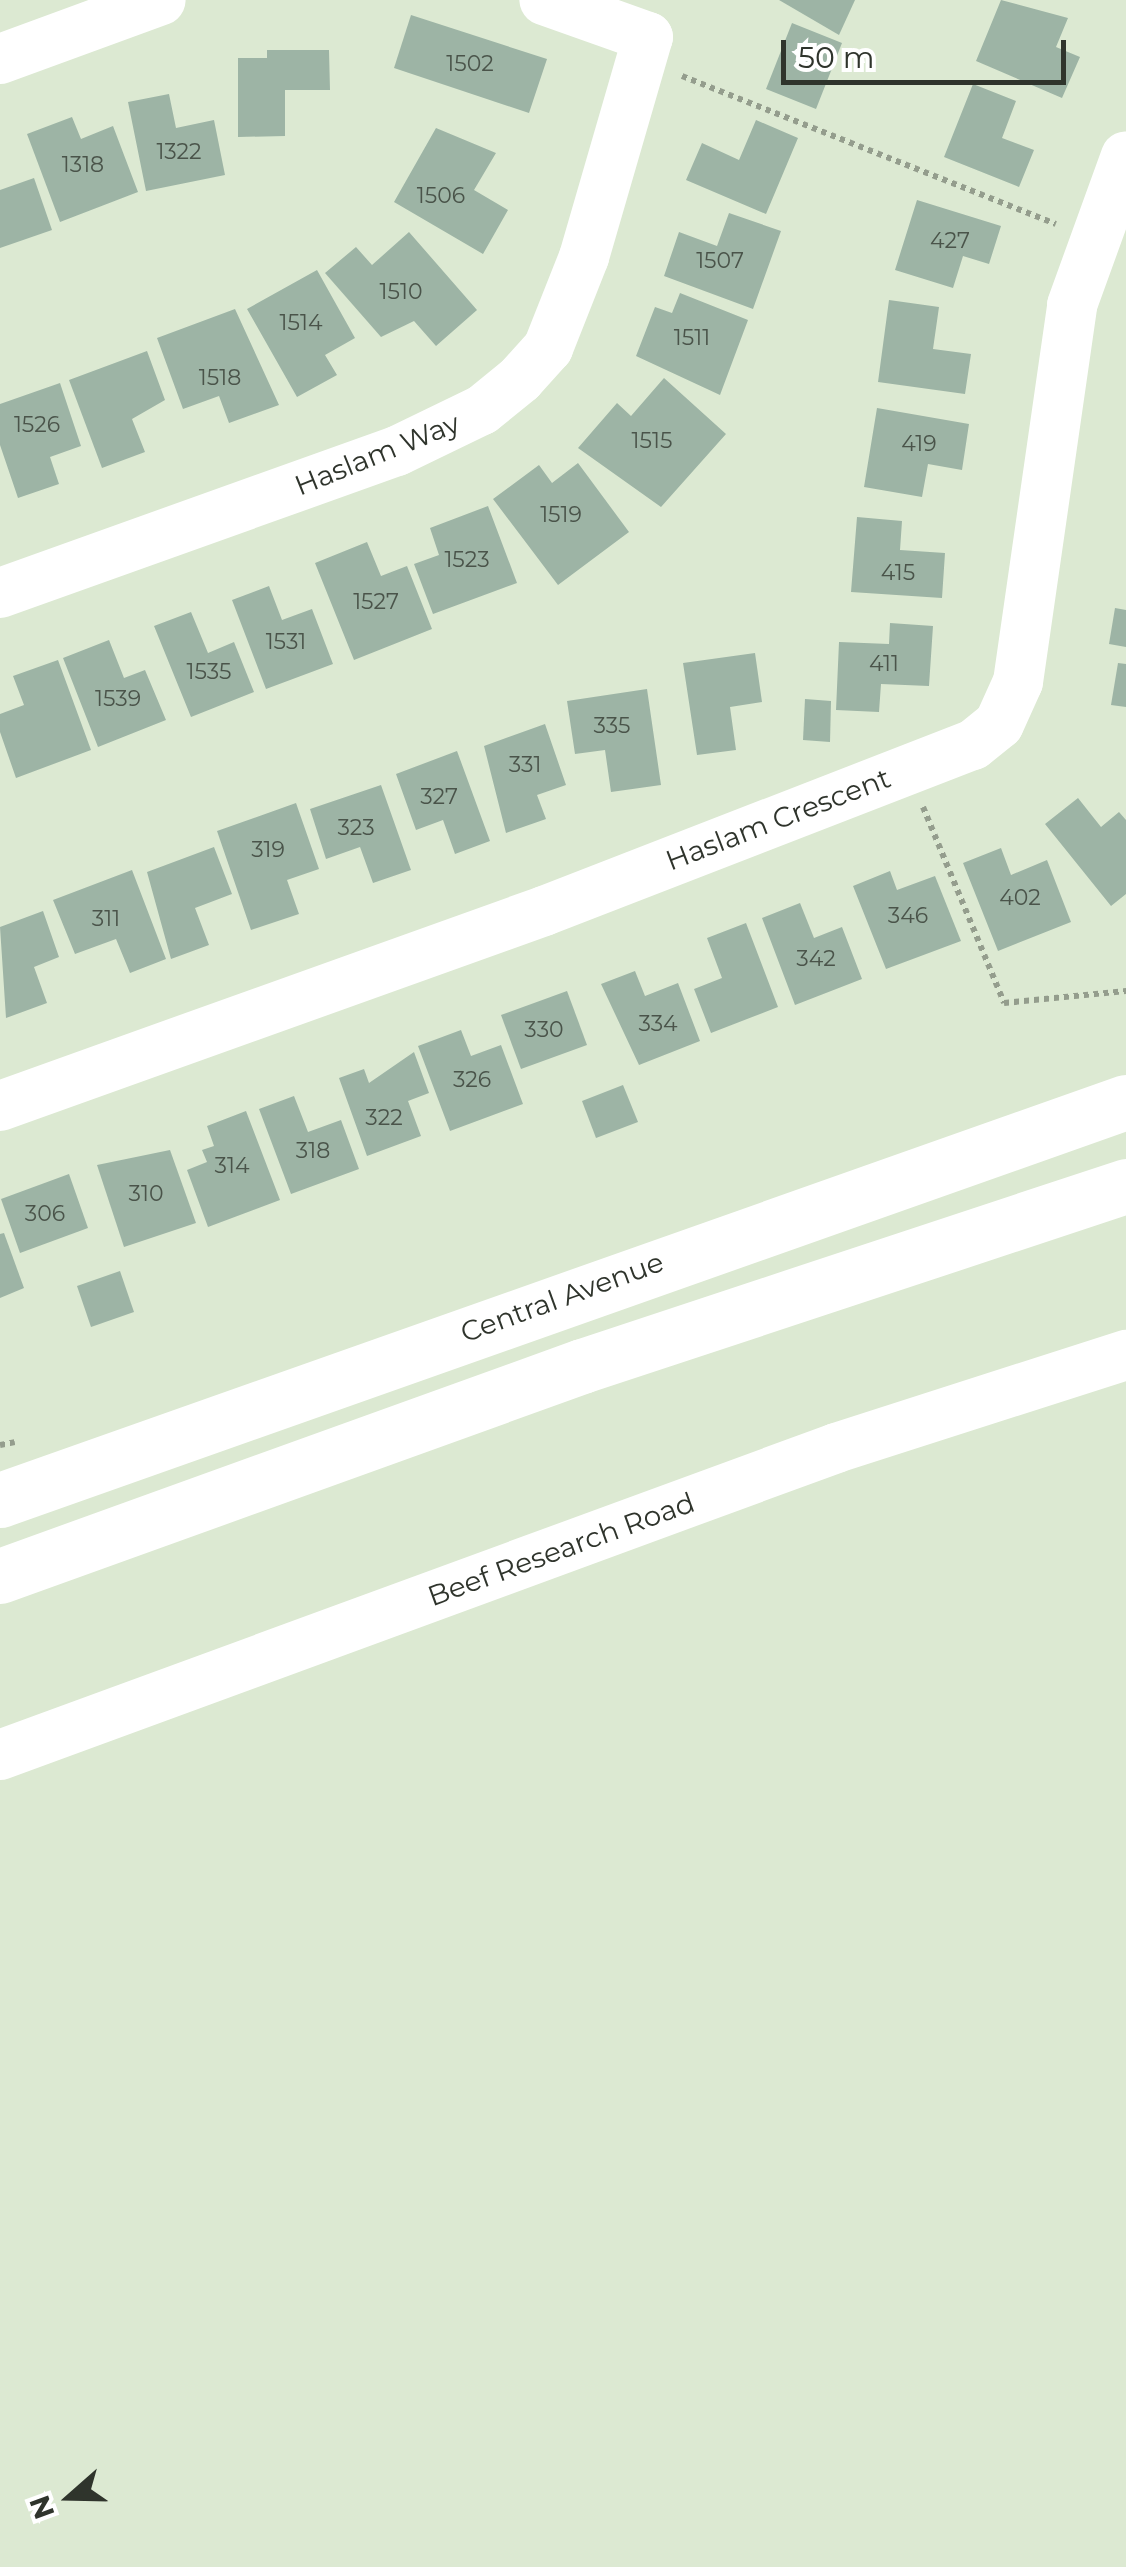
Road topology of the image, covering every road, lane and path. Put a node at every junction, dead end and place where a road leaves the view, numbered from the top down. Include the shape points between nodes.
1 (161, 0) edge
2 (544, 0) edge
3 (649, 39) edge
4 (0, 58) edge
5 (1126, 156) edge
6 (1062, 227) dead end
7 (0, 593) edge
8 (922, 804) dead end
9 (1126, 991) edge
10 (1126, 1102) edge
11 (0, 1106) edge
12 (1126, 1186) edge
13 (1126, 1355) edge
14 (0, 1500) edge
15 (0, 1576) edge
16 (0, 1755) edge

1 - 4 street
2 - 3 street
3 - 6 path via 669,91 675,73
3 - 7 street, Haslam Way via 548,348 482,410 398,450
5 - 11 street, Haslam Crescent via 1072,305 1018,682 999,724 973,745 544,911
8 - 9 path via 1004,1004
10 - 14 main road, Central Avenue
12 - 15 main road via 547,1378
13 - 16 street, Beef Research Road via 836,1448

